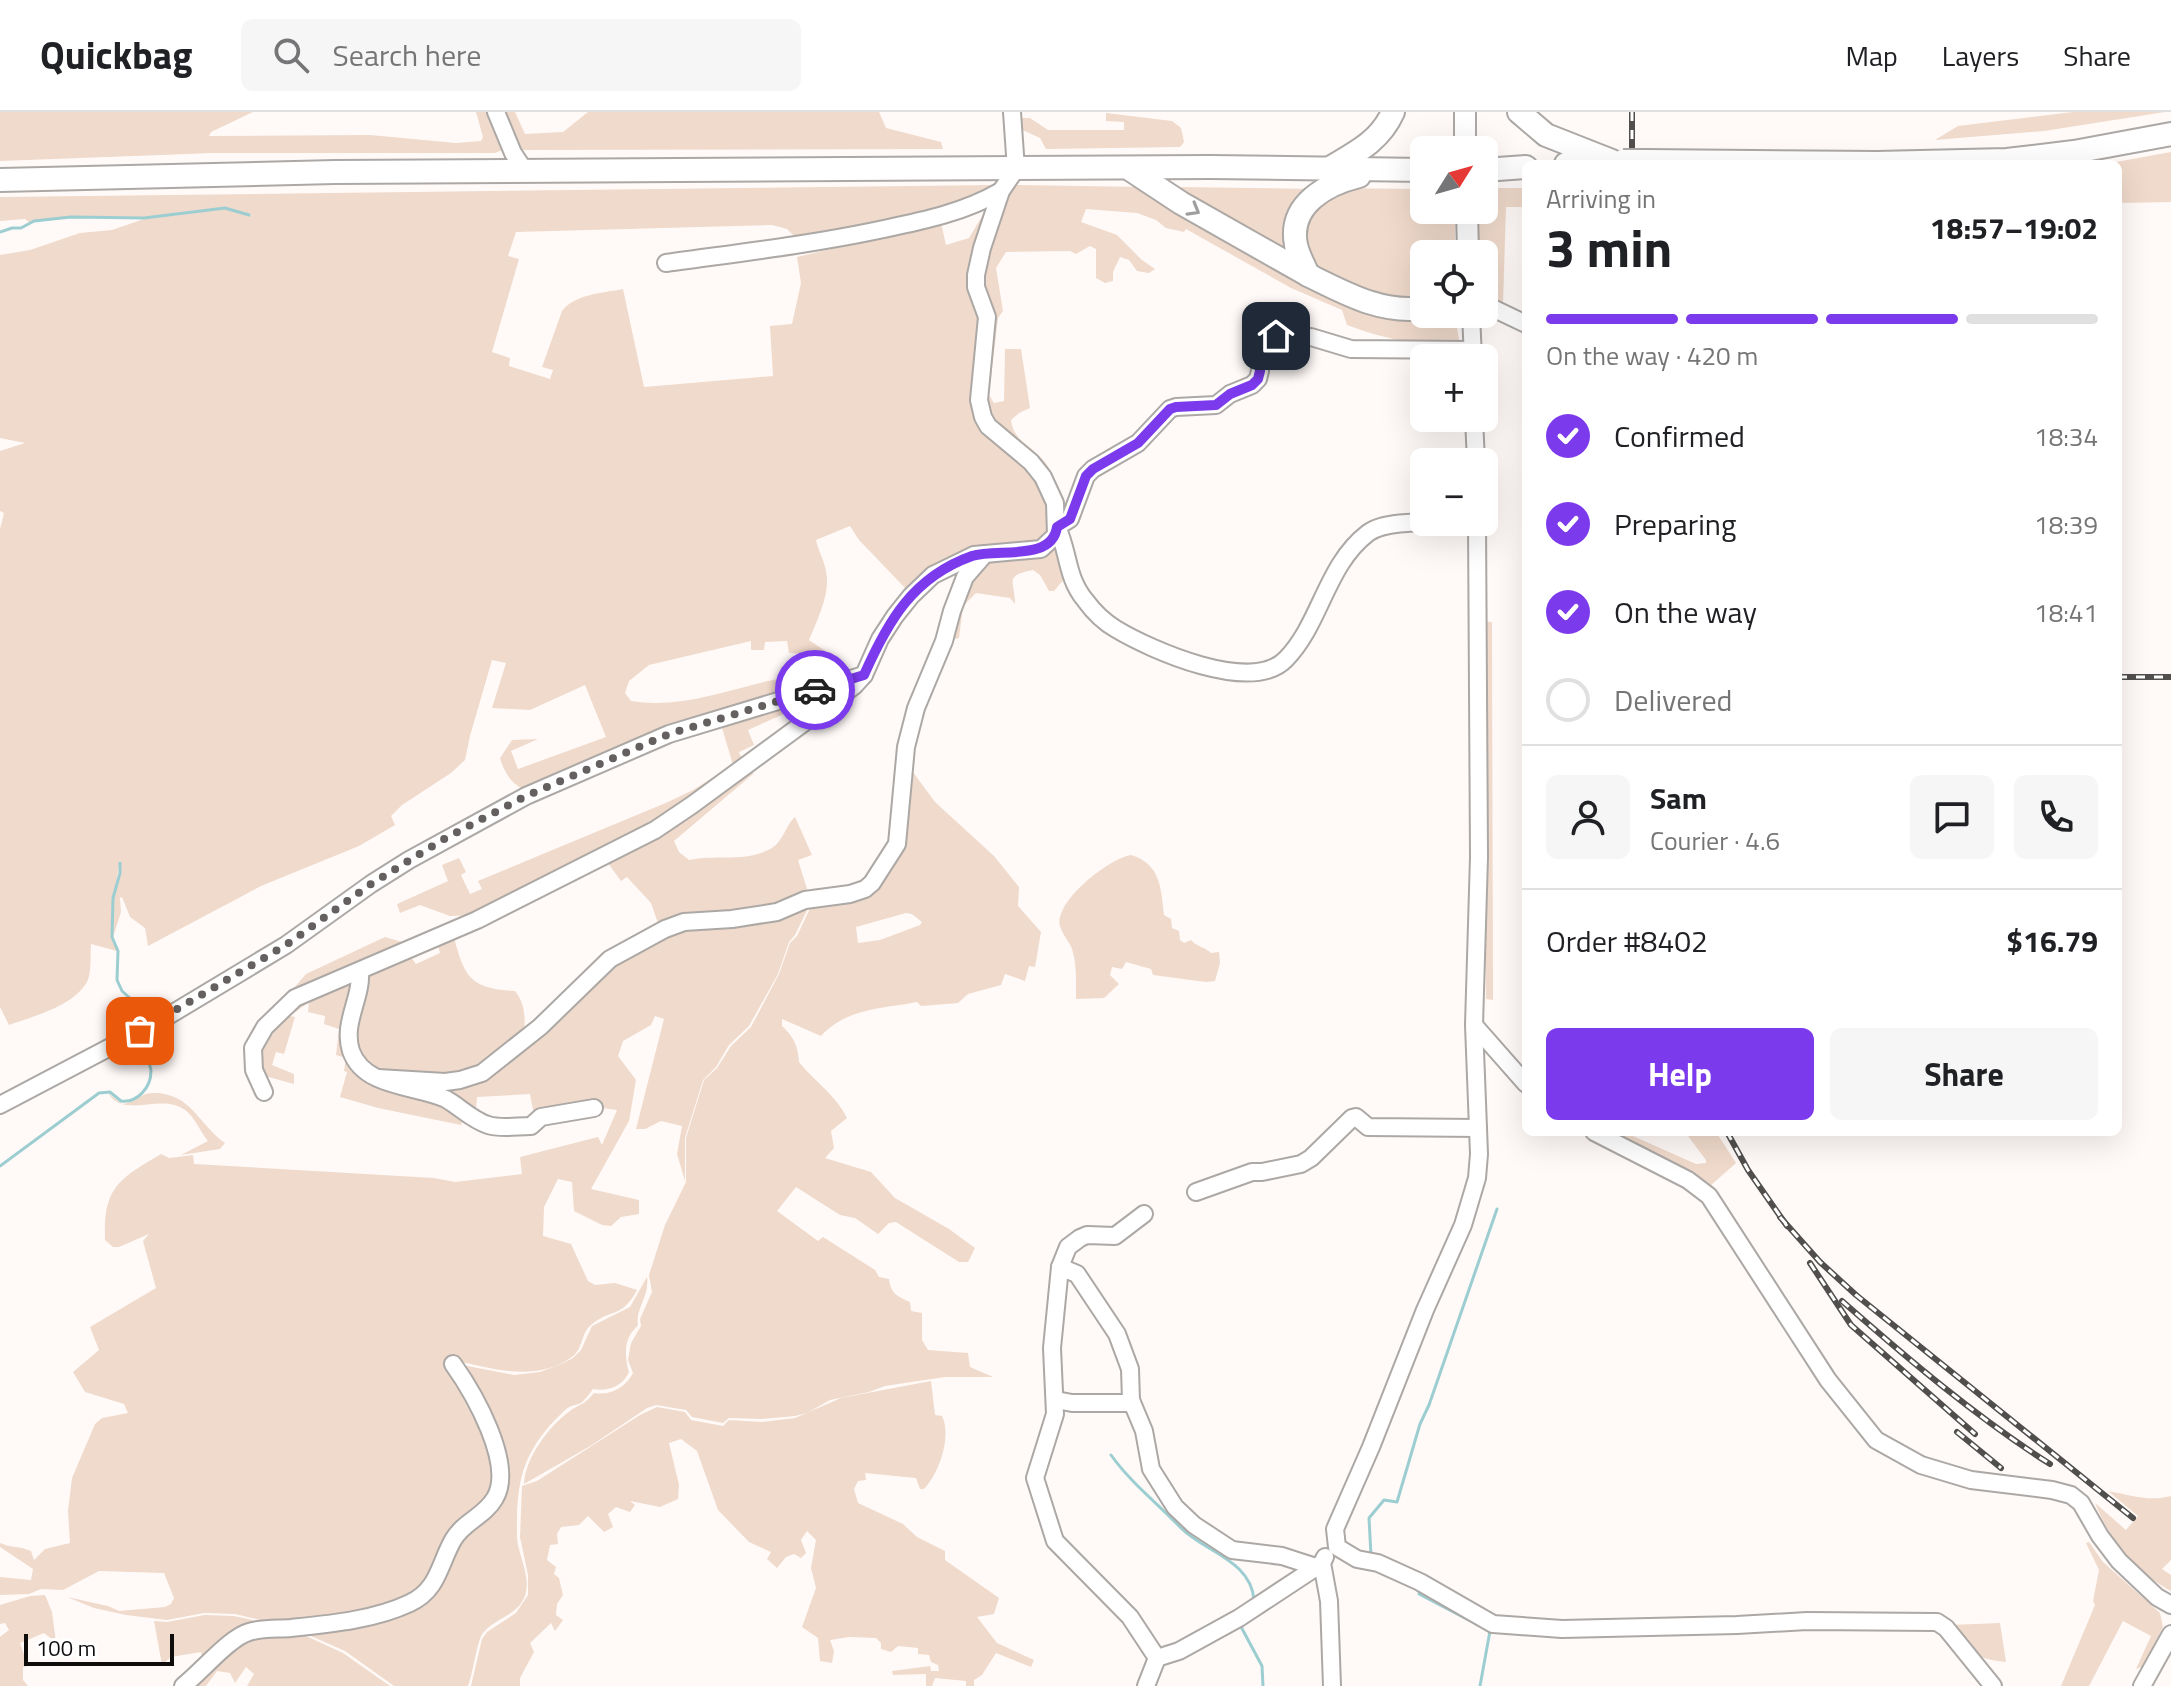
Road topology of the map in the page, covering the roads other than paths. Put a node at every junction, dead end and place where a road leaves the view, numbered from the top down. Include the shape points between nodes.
1 (496, 112) edge
2 (1012, 112) edge
3 (1393, 112) edge
4 (1465, 112) edge
5 (1519, 112) edge
6 (2171, 134) edge
7 (1465, 136) edge
8 (1624, 160) edge
9 (2007, 160) edge
10 (1522, 167) edge
11 (1128, 168) junction
12 (1330, 168) junction
13 (1016, 169) junction
14 (1388, 169) junction
15 (1498, 169) edge
16 (1410, 170) edge
17 (525, 171) junction
18 (0, 180) edge
19 (1001, 191) junction
20 (666, 263) dead end
21 (1308, 275) junction
22 (1410, 308) edge
23 (1498, 311) edge
24 (1522, 322) edge
25 (1410, 351) edge
26 (1410, 523) edge
27 (1057, 527) junction
28 (1477, 536) edge
29 (985, 554) junction
30 (864, 675) junction
31 (360, 972) junction
32 (1474, 1025) junction
33 (378, 1078) junction
34 (1522, 1079) edge
35 (264, 1092) dead end
36 (0, 1105) edge
37 (594, 1108) dead end
38 (1478, 1128) junction
39 (1602, 1136) edge
40 (1196, 1192) dead end
41 (1144, 1214) dead end
42 (1060, 1267) junction
43 (453, 1364) dead end
44 (1056, 1400) junction
45 (1132, 1403) junction
46 (1335, 1541) junction
47 (1319, 1565) junction
48 (2171, 1605) edge
49 (2171, 1634) edge
50 (1157, 1658) junction
51 (183, 1686) edge
52 (1146, 1686) edge
53 (1332, 1686) edge
54 (1993, 1686) edge
55 (2142, 1686) edge

1 - 17 street
2 - 13 street
3 - 12 highway via 1370,144
4 - 7 main road
5 - 8 highway via 1546,135
6 - 9 highway
10 - 15 highway
11 - 12 highway
11 - 13 highway
11 -> 21 highway
12 - 14 highway
13 - 17 highway
13 - 19 street
14 - 16 highway
14 - 21 highway via 1337,181 1306,205 1295,242
17 - 18 highway
19 - 20 street via 930,220 824,242
19 - 27 street via 976,275 987,317 980,408 994,433 1043,477 1055,503
21 - 22 highway via 1376,305
23 - 24 street
25 - 27 street via 1351,349 1311,337 1266,338 1260,341 1260,371 1252,385 1216,405 1170,409 1138,443 1086,476 1070,519
26 - 27 street via 1382,526 1366,534 1340,564 1308,629 1287,658 1272,669 1247,672 1176,659 1114,628 1076,586
27 - 29 street via 1052,541 1041,549
28 - 32 street
29 - 30 street via 944,568 923,583 880,639
29 - 33 street via 965,577 916,708 906,747 897,844 872,883 850,894 805,900 777,912 684,922 665,929 610,959 540,1027 482,1073 445,1082
30 - 31 street via 812,719 655,830
30 - 36 street via 669,734 526,796 409,860 286,945 158,1022
31 - 33 street via 350,1048 357,1064
31 - 35 street via 295,998 265,1027 252,1057
32 - 34 street
32 - 38 street
33 - 37 street via 446,1100 490,1126 531,1126 541,1117
38 - 40 street via 1368,1127 1356,1117 1301,1164 1252,1172
38 - 46 street via 1471,1204 1335,1529
39 - 48 street via 1709,1196 1828,1380 1876,1440 1921,1465 1971,1480 2071,1495 2119,1561
41 - 42 street via 1115,1236 1080,1238 1068,1247
42 - 44 street via 1052,1348
42 - 45 street via 1077,1274 1117,1334 1130,1369
43 - 51 street via 479,1407 501,1479 495,1499 456,1534 430,1589 411,1603 381,1613 245,1633
44 - 45 street
44 - 50 street via 1035,1478 1055,1541 1130,1617
45 - 47 street via 1154,1479 1183,1517 1232,1550
46 - 47 street
46 - 54 street via 1343,1552 1394,1570 1507,1627 1937,1622
47 - 50 street via 1239,1618
47 - 53 street via 1329,1601
49 - 55 street
50 - 52 street

